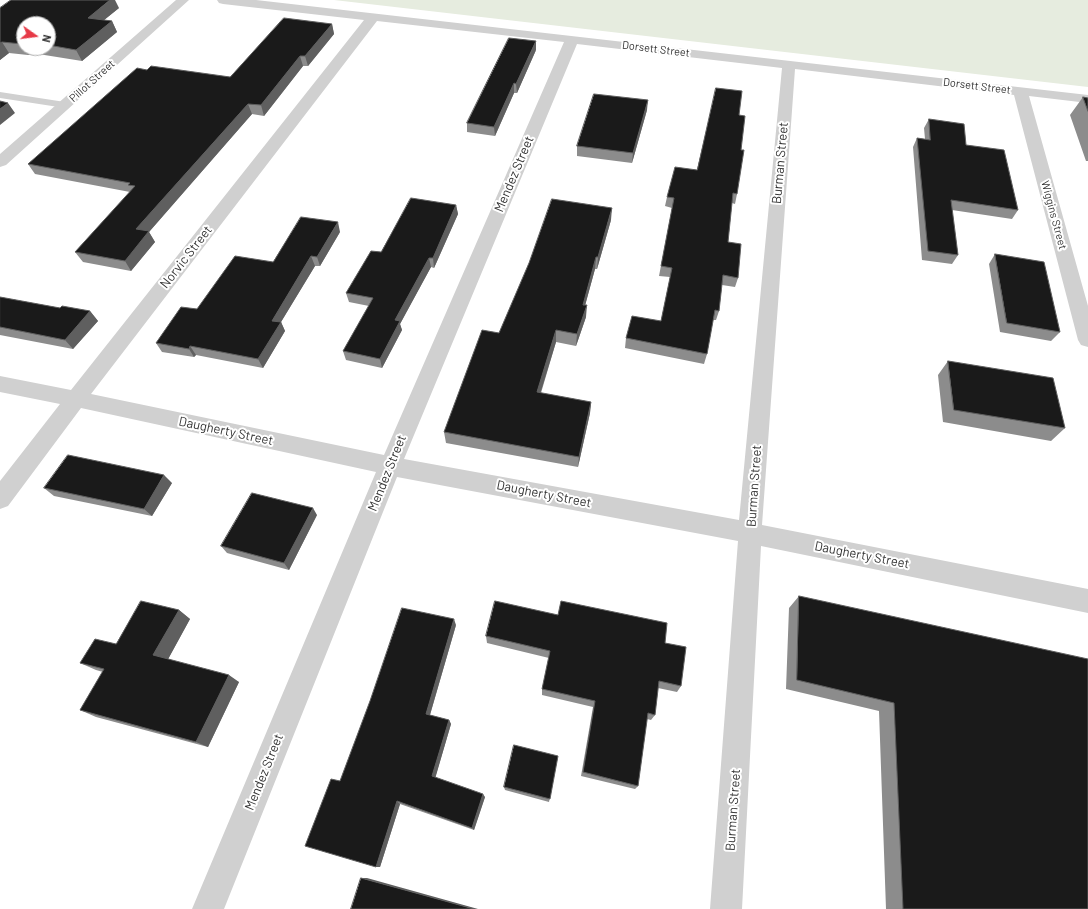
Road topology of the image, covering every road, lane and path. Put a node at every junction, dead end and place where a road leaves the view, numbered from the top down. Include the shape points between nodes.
1 (183, 0) edge
2 (223, 0) edge
3 (373, 17) junction
4 (572, 39) junction
5 (789, 64) junction
6 (1020, 91) junction
7 (0, 95) edge
8 (1088, 99) edge
9 (65, 105) junction
10 (0, 162) edge
11 (1088, 340) edge
12 (0, 384) edge
13 (76, 399) junction
14 (390, 466) junction
15 (0, 499) edge
16 (750, 533) junction
17 (1088, 601) edge
18 (208, 909) edge
19 (726, 909) edge

1 - 9 street, Pillot Street
2 - 3 street, Dorsett Street
3 - 4 street, Dorsett Street
3 - 13 street, Norvic Street
4 - 5 street, Dorsett Street
4 - 14 street, Mendez Street
5 - 6 street, Dorsett Street
5 - 16 street, Burman Street
6 - 8 street, Dorsett Street
6 - 11 street, Wiggins Street
7 - 9 lane
9 - 10 street, Pillot Street
12 - 13 street, Daugherty Street
13 - 14 street, Daugherty Street
13 - 15 street, Norvic Street
14 - 16 street, Daugherty Street
14 - 18 street, Mendez Street
16 - 17 street, Daugherty Street
16 - 19 street, Burman Street

